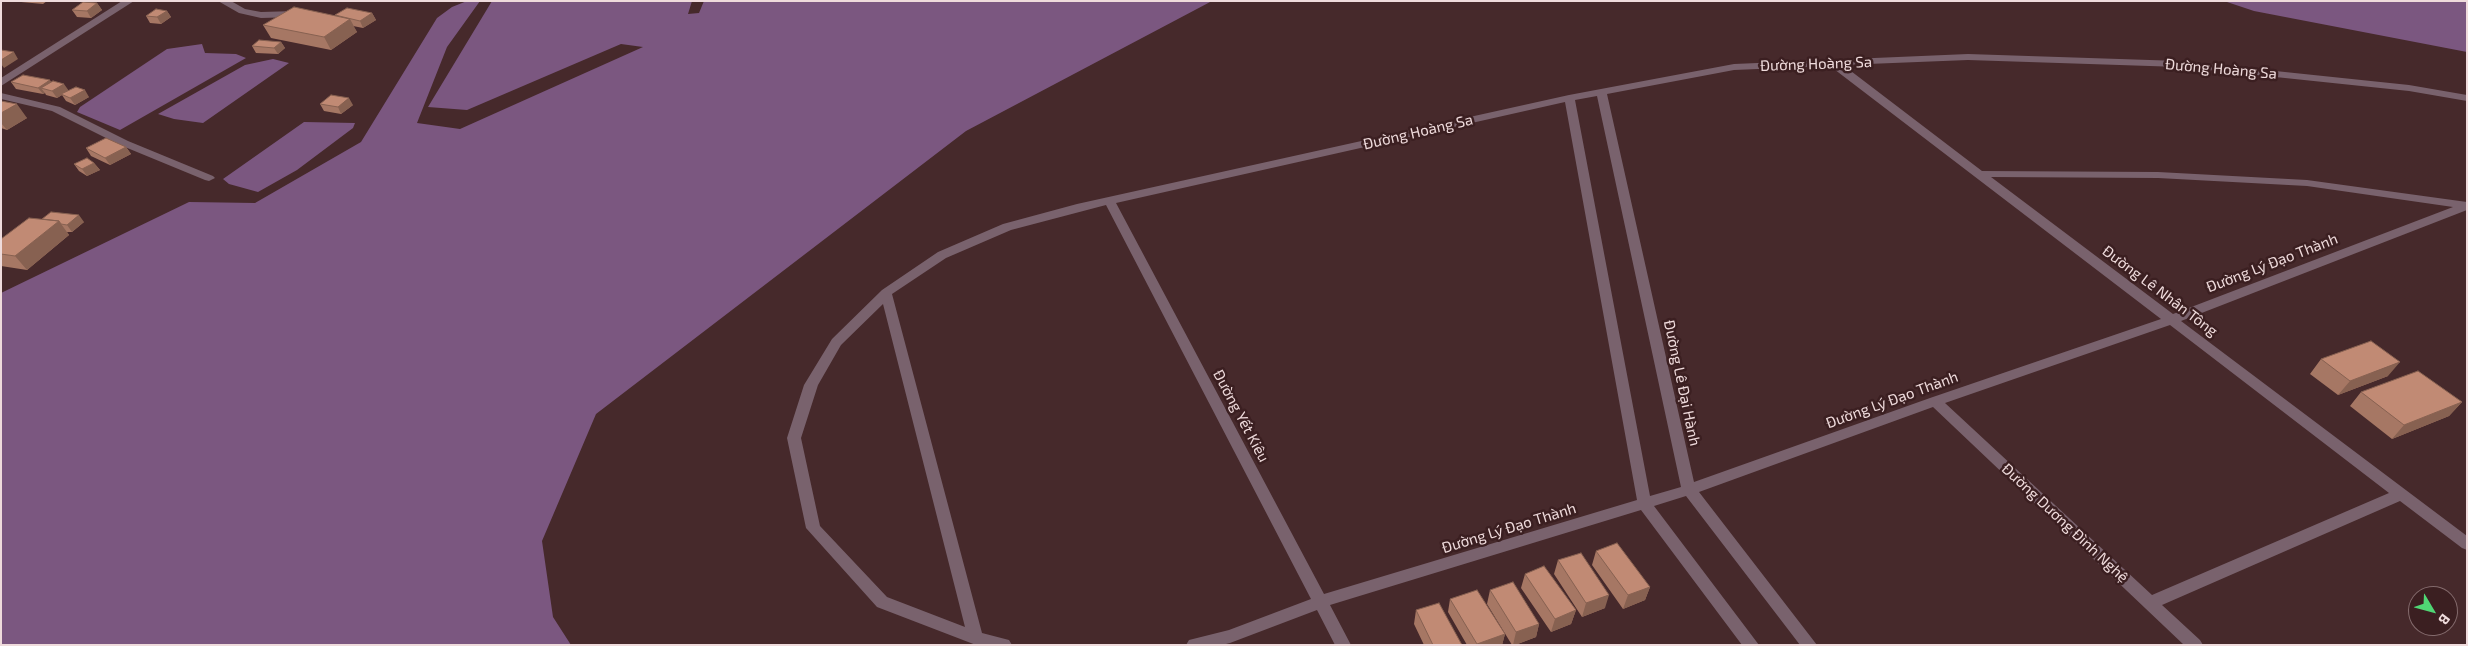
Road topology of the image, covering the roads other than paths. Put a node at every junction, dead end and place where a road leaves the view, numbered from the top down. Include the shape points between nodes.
1 (129, 1) edge
2 (223, 1) edge
3 (309, 13) edge
4 (1833, 63) junction
5 (1, 83) edge
6 (1601, 92) junction
7 (1, 96) edge
8 (1569, 98) junction
9 (2467, 98) edge
10 (1979, 174) junction
11 (209, 178) dead end
12 (1110, 202) junction
13 (2467, 206) edge
14 (886, 293) junction
15 (2171, 320) junction
16 (1935, 401) junction
17 (1689, 490) junction
18 (2401, 494) junction
19 (1645, 504) junction
20 (2467, 544) edge
21 (1320, 602) junction
22 (2150, 603) junction
23 (976, 638) junction
24 (1004, 645) edge
25 (1194, 645) edge
26 (1343, 645) edge
27 (1751, 645) edge
28 (1809, 645) edge
29 (2195, 645) edge

1 - 5 street
2 - 3 street via 242,11 261,15
4 - 6 street, Đường Hoàng Sa via 1734,68
4 - 9 street, Đường Hoàng Sa via 1968,58 2180,64 2409,88
4 - 10 street, Đường Lê Nhân Tông
6 - 8 street, Đường Hoàng Sa
6 - 17 street, Đường Lê Đại Hành
7 - 11 street via 56,109 124,143
8 - 12 street, Đường Hoàng Sa
8 - 19 street
10 - 13 street via 2158,175 2308,183
10 - 15 street, Đường Lê Nhân Tông
12 - 14 street, Đường Hoàng Sa via 1007,227 942,255
12 - 21 street, Đường Yết Kiêu
13 - 15 street, Đường Lý Đạo Thành
14 - 23 street
14 - 23 street, Đường Hoàng Sa via 836,342 811,386 794,438 813,528 882,602
15 - 16 street, Đường Lý Đạo Thành
15 - 18 street, Đường Lê Nhân Tông
16 - 17 street, Đường Lý Đạo Thành
16 - 22 street, Đường Dương Đình Nghệ
17 - 19 street, Đường Lý Đạo Thành
17 - 28 street, Đường Lê Đại Hành
18 - 20 street, Đường Lê Nhân Tông
18 - 22 street
19 - 21 street, Đường Lý Đạo Thành
19 - 27 street
21 - 25 street via 1230,636
21 - 26 street, Đường Yết Kiêu
22 - 29 street, Đường Dương Đình Nghệ
23 - 24 street, Đường Hoàng Sa

